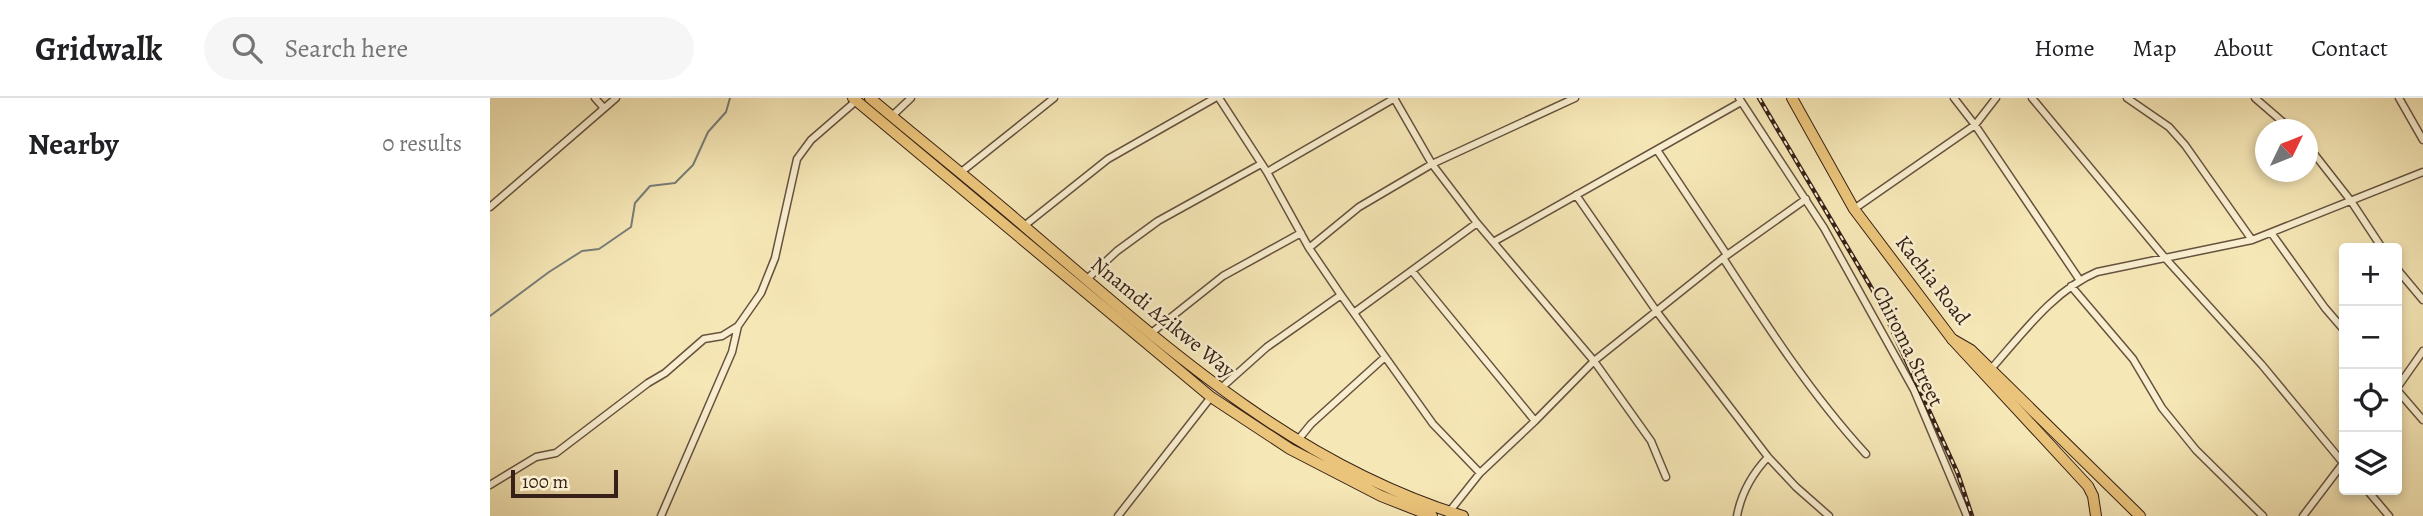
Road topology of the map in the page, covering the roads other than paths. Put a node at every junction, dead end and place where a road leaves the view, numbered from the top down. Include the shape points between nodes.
1 (595, 98) edge
2 (616, 98) edge
3 (870, 98) edge
4 (911, 98) edge
5 (1054, 98) edge
6 (1217, 98) edge
7 (1394, 98) edge
8 (1575, 98) edge
9 (1792, 98) edge
10 (1954, 98) edge
11 (1996, 98) edge
12 (2032, 98) edge
13 (2127, 98) edge
14 (2255, 98) edge
15 (2399, 98) edge
16 (854, 99) edge
17 (1740, 100) edge
18 (603, 107) junction
19 (892, 116) junction
20 (2279, 119) edge
21 (1975, 125) junction
22 (2423, 139) edge
23 (1657, 150) junction
24 (2318, 159) edge
25 (1261, 164) junction
26 (1432, 164) junction
27 (1267, 172) junction
28 (2423, 172) edge
29 (960, 173) junction
30 (1576, 195) junction
31 (1806, 198) junction
32 (2351, 201) junction
33 (490, 207) edge
34 (1854, 209) junction
35 (1477, 223) junction
36 (1024, 226) junction
37 (1301, 233) junction
38 (2272, 234) junction
39 (2252, 240) junction
40 (1494, 241) junction
41 (2379, 243) edge
42 (1309, 248) junction
43 (1725, 256) junction
44 (2166, 259) junction
45 (1412, 271) junction
46 (2402, 274) edge
47 (2079, 279) junction
48 (1086, 280) junction
49 (2071, 286) junction
50 (1341, 295) junction
51 (2423, 300) edge
52 (1355, 312) junction
53 (1657, 312) junction
54 (2339, 324) edge
55 (738, 326) junction
56 (1150, 334) junction
57 (1952, 340) junction
58 (2423, 351) edge
59 (1385, 357) junction
60 (1594, 361) junction
61 (1991, 369) junction
62 (2402, 382) edge
63 (1220, 389) junction
64 (2402, 395) edge
65 (1211, 397) junction
66 (2423, 420) edge
67 (1535, 421) junction
68 (1298, 439) junction
69 (1866, 454) dead end
70 (2339, 456) edge
71 (1768, 457) junction
72 (2339, 469) edge
73 (1480, 472) junction
74 (1666, 477) dead end
75 (490, 485) edge
76 (2371, 495) edge
77 (1450, 512) junction
78 (661, 516) edge
79 (1118, 516) edge
80 (1432, 516) edge
81 (1463, 516) edge
82 (1737, 516) edge
83 (1829, 516) edge
84 (1968, 516) edge
85 (2096, 516) edge
86 (2140, 516) edge
87 (2263, 516) edge
88 (2303, 516) edge
89 (2389, 516) edge

1 - 18 street
2 - 18 street
3 - 19 main road, Nnamdi Azikwe Way
4 - 19 street
5 - 29 street
6 - 25 street
6 - 36 street via 1108,159
7 - 26 street
7 - 27 street
8 - 26 street
9 - 34 main road, Kachia Road
10 - 21 street
11 - 21 street
12 - 44 street
13 - 39 street via 2169,127 2185,145
14 - 20 street
15 - 22 street
16 - 55 street via 797,159 775,258 761,293
16 - 65 main road, Nnamdi Azikwe Way
17 - 23 street
17 - 31 street, Chiroma Street
18 - 33 street
19 - 29 main road, Nnamdi Azikwe Way
21 - 34 street
21 - 47 street
23 - 30 street
23 - 43 street
24 - 32 street
25 - 27 street
25 - 48 street via 1158,221
26 - 35 street
26 - 42 street via 1359,207
27 - 37 street
28 - 32 street
29 - 36 main road, Nnamdi Azikwe Way
30 - 40 street
30 - 53 street
31 - 43 street
31 - 84 street, Chiroma Street via 1914,390
32 - 38 street
32 - 41 street
34 - 57 main road, Kachia Road
35 - 40 street
35 - 45 street
36 - 48 main road, Nnamdi Azikwe Way
37 - 42 street
37 - 56 street via 1223,276
38 - 39 street
38 - 54 street
39 - 44 street
40 - 60 street
42 - 50 street
43 - 53 street
43 - 69 street via 1779,344
44 - 47 street
44 - 70 street
45 - 52 street
45 - 67 street
46 - 51 street
47 - 49 street
48 - 56 main road, Nnamdi Azikwe Way
49 - 61 street
49 - 87 street via 2133,359 2162,408 2196,450
50 - 52 street
50 - 63 street via 1267,347
52 - 59 street
53 - 60 street
53 - 71 street
55 - 75 street via 722,336 704,339 556,453 536,457
55 - 78 street via 732,352
56 - 63 main road, Nnamdi Azikwe Way
57 - 61 main road, Kachia Road via 1971,349
57 - 85 main road via 2088,486
58 - 62 street
59 - 68 street
59 - 73 street via 1433,424
60 - 67 street
60 - 74 street via 1651,441
61 - 86 main road, Kachia Road
63 - 68 main road, Nnamdi Azikwe Way
64 - 66 street
65 - 79 street
65 - 80 main road, Nnamdi Azikwe Way via 1290,449 1381,496
67 - 73 street
68 - 77 main road, Nnamdi Azikwe Way via 1358,473
71 - 82 street via 1746,489
71 - 83 street
72 - 88 street
73 - 77 street
76 - 89 street
77 - 81 main road, Nnamdi Azikwe Way

